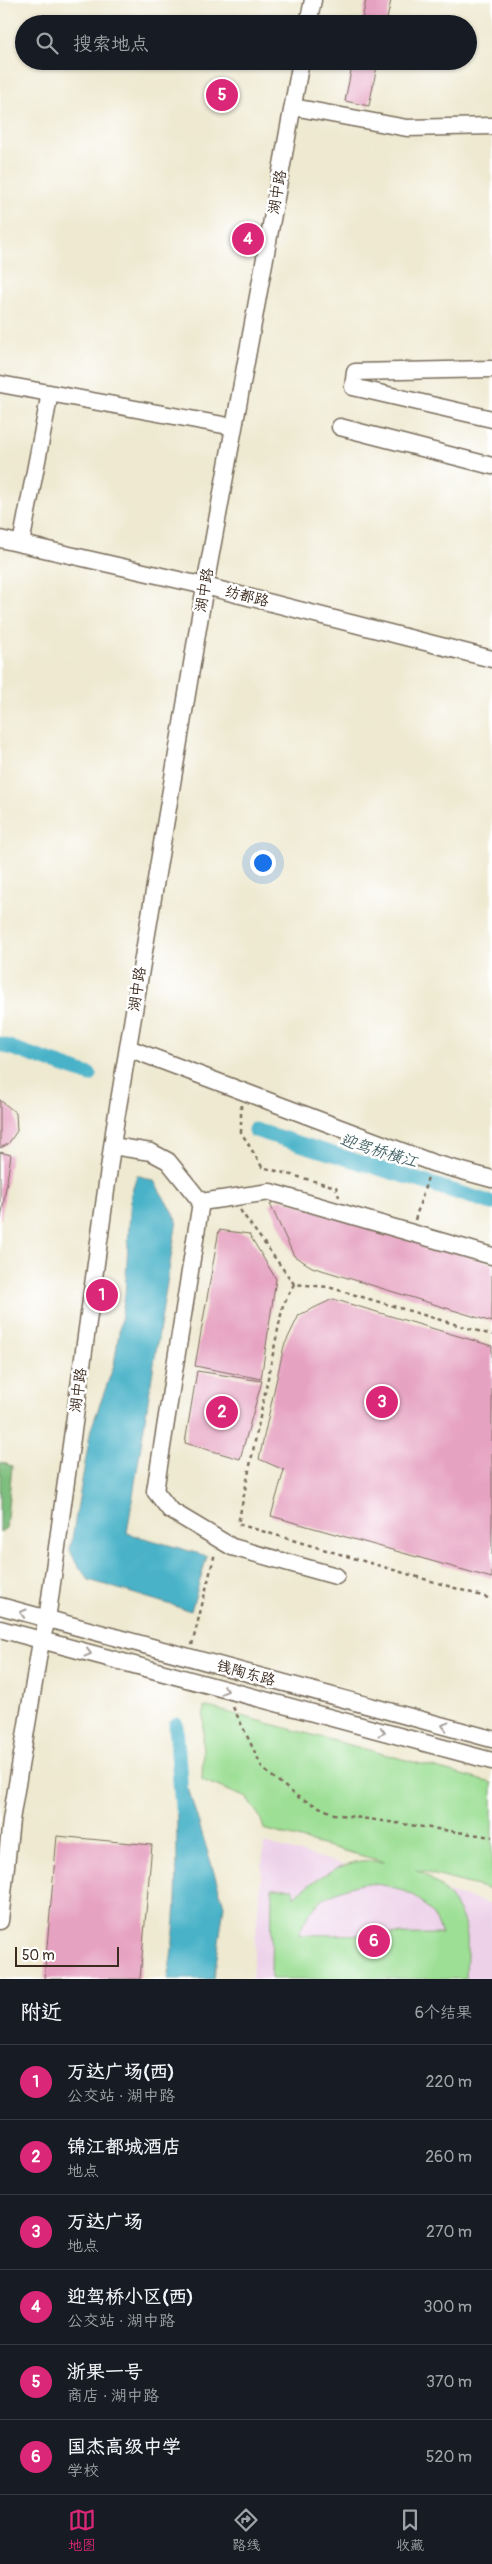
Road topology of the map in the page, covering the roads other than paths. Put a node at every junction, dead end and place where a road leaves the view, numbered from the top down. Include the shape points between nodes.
1 (313, 0) edge
2 (310, 15) edge
3 (300, 70) edge
4 (293, 107) junction
5 (492, 126) edge
6 (492, 369) edge
7 (0, 384) edge
8 (50, 393) junction
9 (492, 419) edge
10 (234, 427) junction
11 (340, 427) dead end
12 (492, 466) edge
13 (0, 539) edge
14 (21, 544) junction
15 (205, 586) junction
16 (492, 659) edge
17 (128, 1048) junction
18 (112, 1146) junction
19 (492, 1179) edge
20 (201, 1202) junction
21 (492, 1256) edge
22 (336, 1576) dead end
23 (0, 1606) edge
24 (47, 1620) junction
25 (0, 1629) edge
26 (41, 1641) junction
27 (492, 1738) edge
28 (492, 1761) edge
29 (0, 1921) edge

1 - 2 street
3 - 4 street, 湖中路
4 - 5 street via 408,128
4 - 10 street, 湖中路
6 - 9 street via 354,372 353,387
7 - 8 street
8 - 10 street
8 - 14 street
10 - 15 street, 湖中路
11 - 12 street
13 - 14 street, 纺都路
14 - 15 street, 纺都路
15 - 16 street, 纺都路
15 - 17 street, 湖中路
17 - 18 street, 湖中路
17 - 19 street via 433,1163
18 - 20 street via 150,1152 168,1161
18 - 24 street, 湖中路
20 - 21 street via 270,1192
20 - 22 street via 154,1491 170,1510 232,1547
24 -> 23 street, 钱陶东路
24 - 26 street, 湖中路
27 -> 24 street, 钱陶东路
25 - 26 street, 钱陶东路
26 -> 28 street, 钱陶东路
26 - 29 street, 湖中路 via 11,1820

